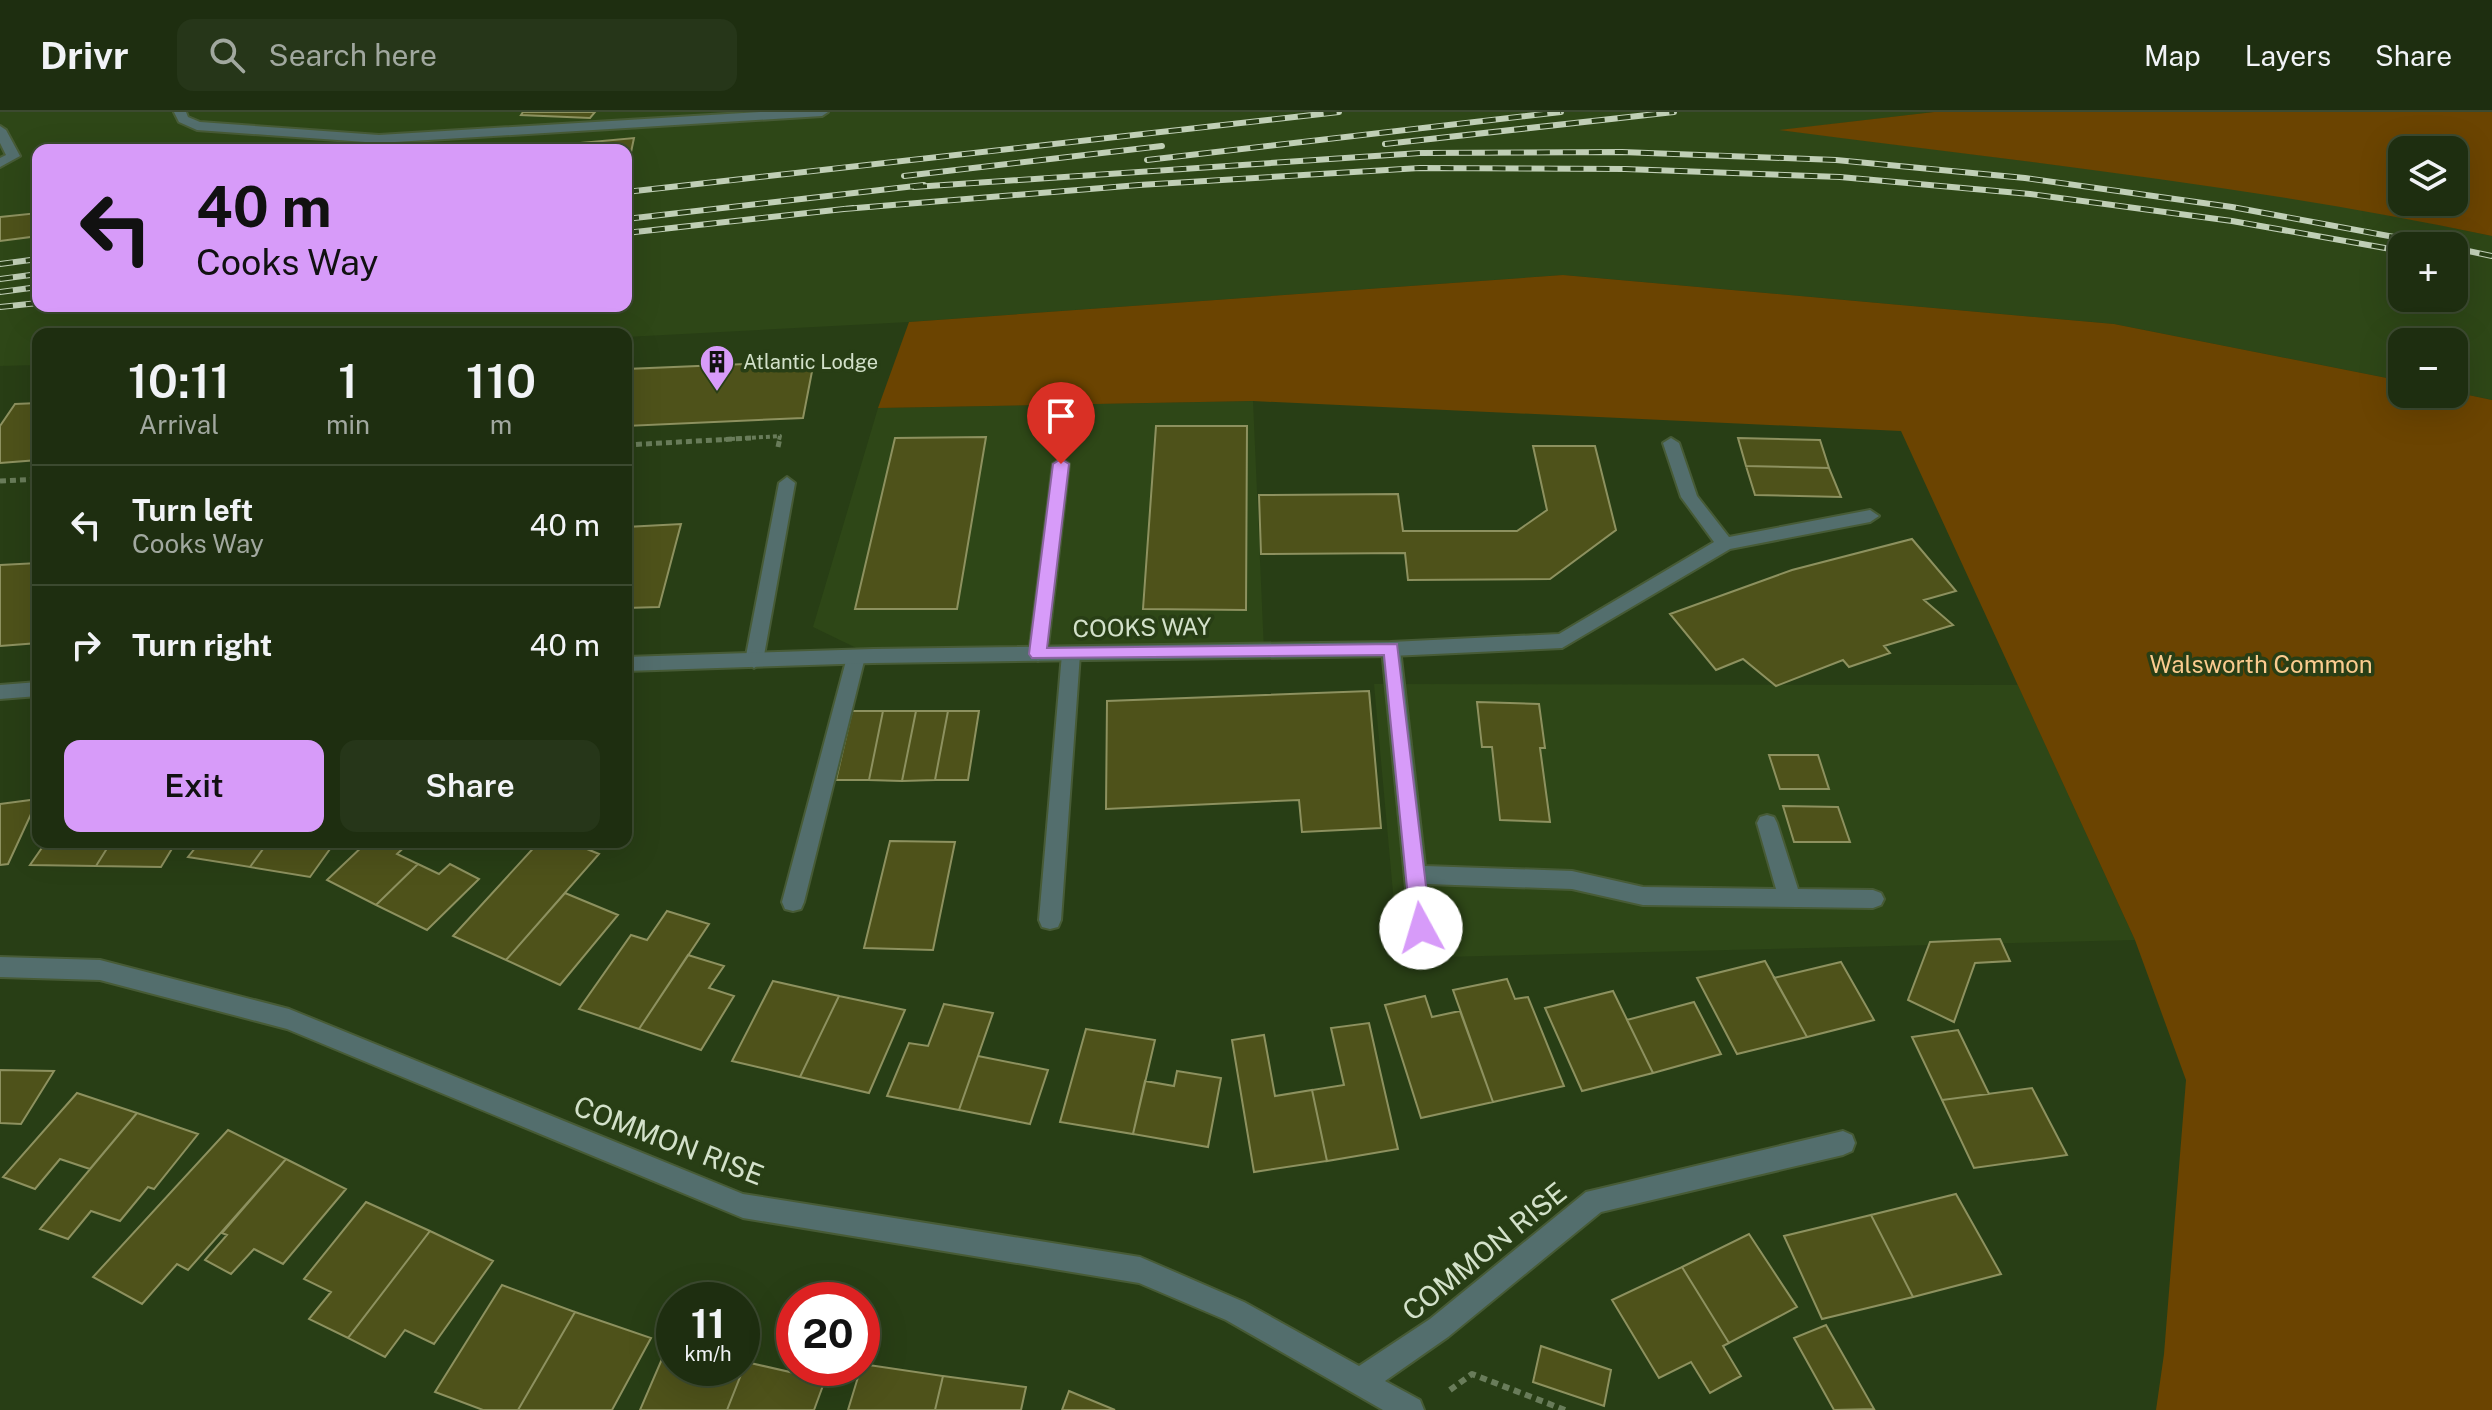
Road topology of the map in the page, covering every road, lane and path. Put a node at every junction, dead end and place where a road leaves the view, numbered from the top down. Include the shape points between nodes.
1 (180, 112) edge
2 (822, 112) edge
3 (0, 130) edge
4 (0, 163) edge
5 (780, 436) dead end
6 (1671, 443) dead end
7 (632, 445) edge
8 (1061, 464) dead end
9 (32, 479) edge
10 (0, 481) edge
11 (787, 483) dead end
12 (1870, 516) dead end
13 (1725, 544) junction
14 (1391, 649) junction
15 (1038, 654) junction
16 (1071, 654) junction
17 (856, 657) junction
18 (754, 661) junction
19 (632, 664) edge
20 (32, 689) edge
21 (0, 692) edge
22 (1767, 823) dead end
23 (1416, 875) junction
24 (1790, 898) junction
25 (1873, 899) dead end
26 (793, 902) dead end
27 (1050, 920) dead end
28 (1421, 928) dead end
29 (0, 967) edge
30 (1843, 1143) dead end
31 (1358, 1383) junction
32 (1447, 1392) dead end
33 (1410, 1410) edge
34 (1565, 1410) edge

1 - 2 street via 197,126 379,139
3 - 4 street via 13,156
5 - 7 path
6 - 13 street via 1689,497
8 - 15 street
9 - 10 path
11 - 18 street
12 - 13 street
13 - 14 street, COOKS WAY via 1562,641
14 - 16 street, COOKS WAY
14 - 23 street
15 - 16 street, COOKS WAY
15 - 17 street, COOKS WAY
16 - 27 street
17 - 18 street, COOKS WAY
17 - 26 street
18 - 19 street, COOKS WAY
20 - 21 street
22 - 24 street
23 - 24 street via 1572,880 1643,896
23 - 28 street
24 - 25 street
29 - 31 street, COMMON RISE via 100,970 289,1019 743,1206 1140,1270 1235,1311
30 - 31 street, COMMON RISE via 1595,1201 1439,1328
31 - 33 street, COMMON RISE
32 - 34 path via 1472,1374

